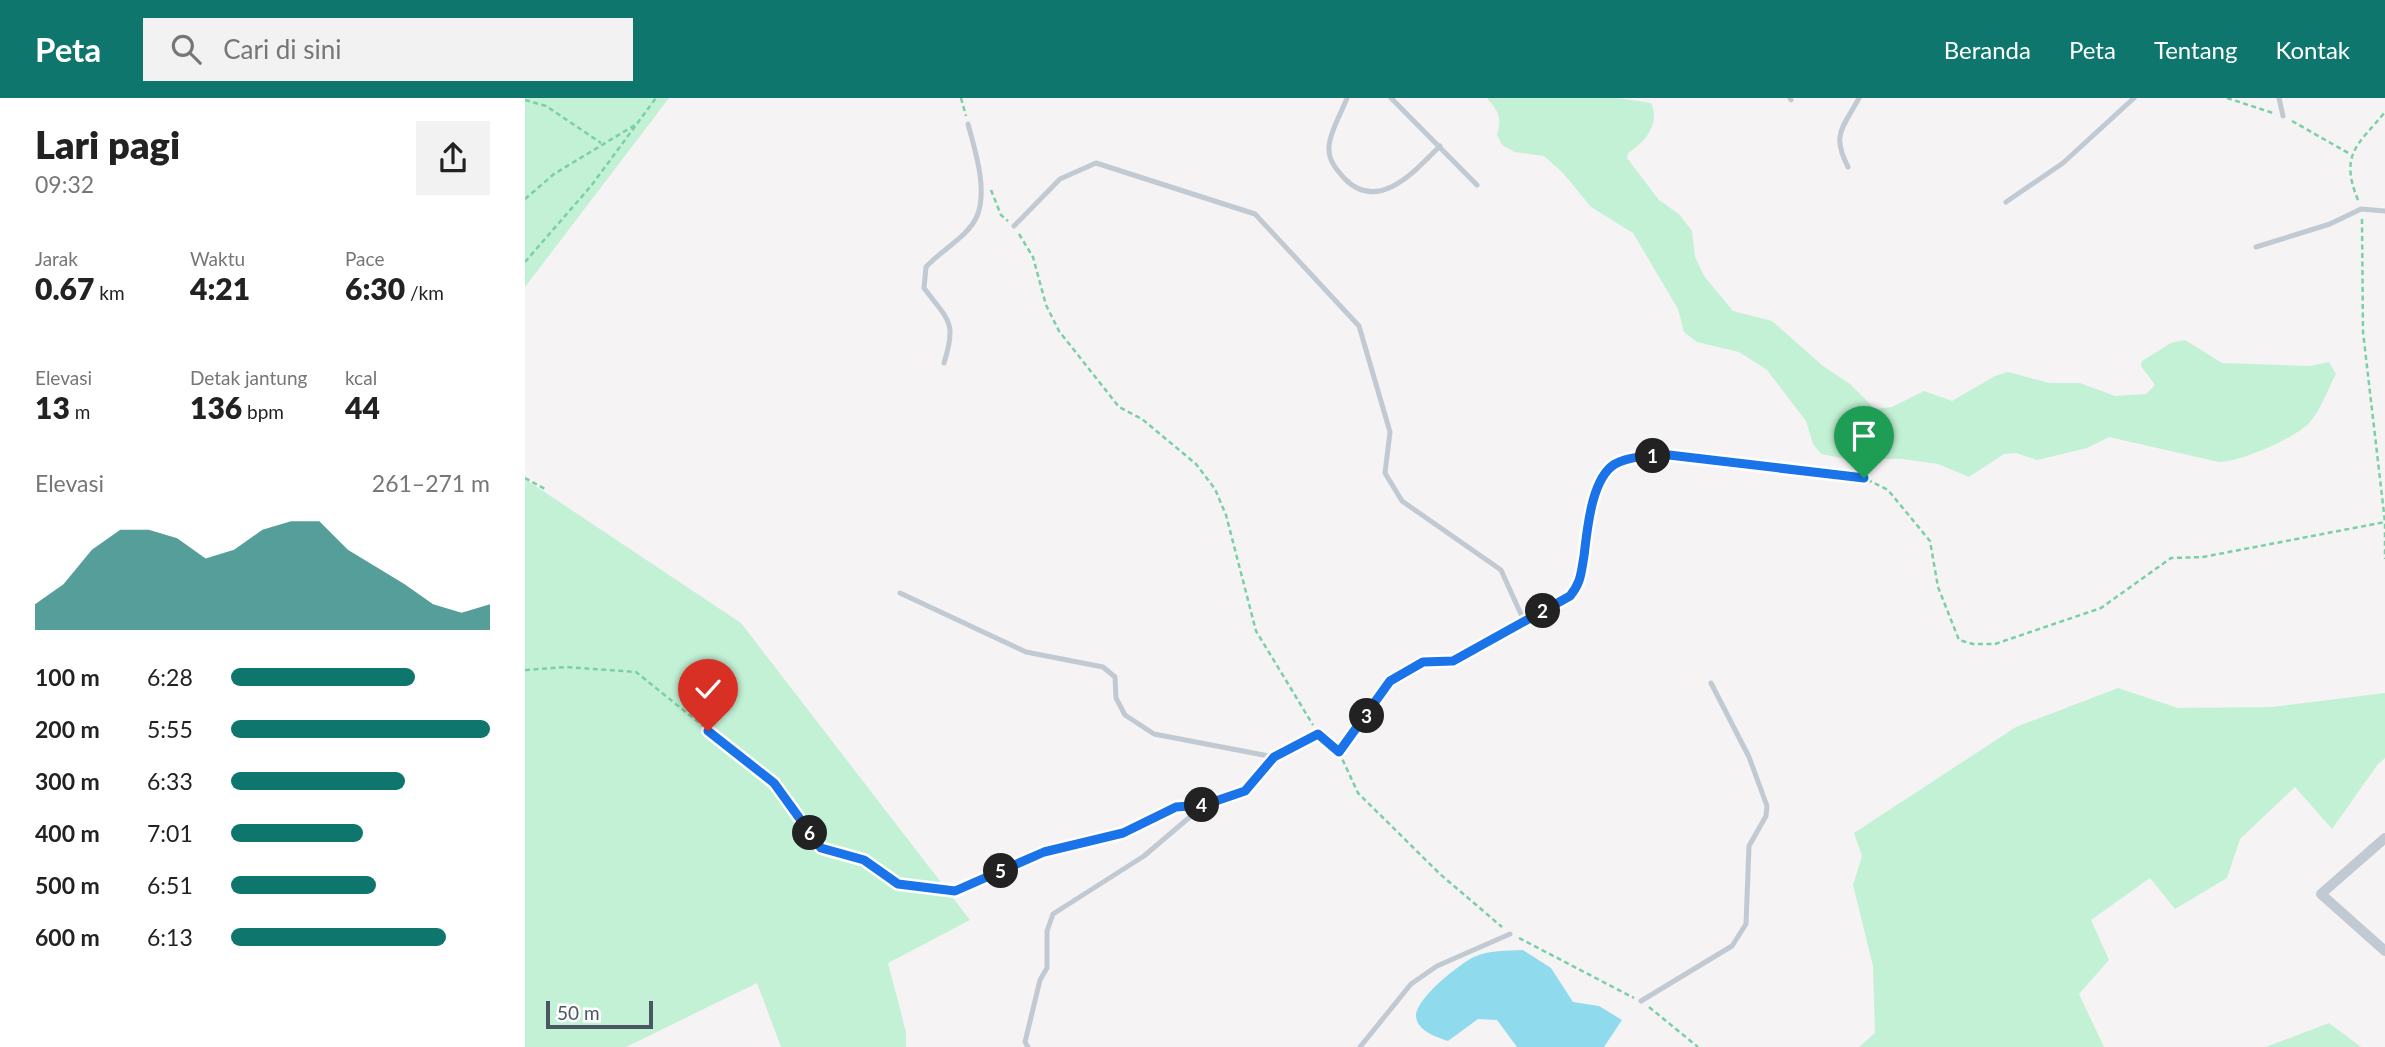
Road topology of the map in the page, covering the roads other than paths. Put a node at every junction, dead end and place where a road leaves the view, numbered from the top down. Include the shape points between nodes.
1 (1347, 98) edge
2 (1391, 98) edge
3 (1859, 98) edge
4 (2134, 98) edge
5 (2279, 98) edge
6 (2283, 116) dead end
7 (968, 124) road end
8 (1440, 146) junction
9 (1848, 167) dead end
10 (1478, 185) dead end
11 (2005, 202) dead end
12 (2385, 211) edge
13 (1014, 226) road end
14 (2256, 247) dead end
15 (944, 363) dead end
16 (900, 593) dead end
17 (1524, 621) road end
18 (1711, 683) dead end
19 (1318, 734) road end
20 (1274, 757) junction
21 (1204, 805) junction
22 (2385, 838) edge
23 (930, 890) road end
24 (1510, 933) road end
25 (2385, 951) edge
26 (1641, 1001) road end
27 (1028, 1047) edge
28 (1360, 1047) edge

1 - 8 lane via 1329,149 1333,166 1356,187 1374,192 1394,188
2 - 8 lane
3 - 9 lane via 1838,147
4 - 11 lane via 2063,163
5 - 6 lane
7 - 15 lane via 980,172 977,216 926,267 924,288 950,322 952,337
8 - 10 lane
12 - 14 lane via 2361,209 2330,224
13 - 17 lane via 1060,179 1096,163 1255,214 1359,326 1390,432 1385,473 1402,501 1501,570
16 - 20 lane via 1026,652 1103,667 1115,677 1116,698 1125,715 1154,734
18 - 26 lane via 1749,757 1767,806 1749,846 1746,924 1732,946
19 - 20 lane
20 - 21 lane via 1245,791
21 - 23 lane via 1176,807 1123,833 1044,852 955,891
21 - 27 lane via 1144,856 1053,914 1047,932 1047,968 1025,1042
22 - 25 street via 2321,894
24 - 28 lane via 1437,966 1411,984

